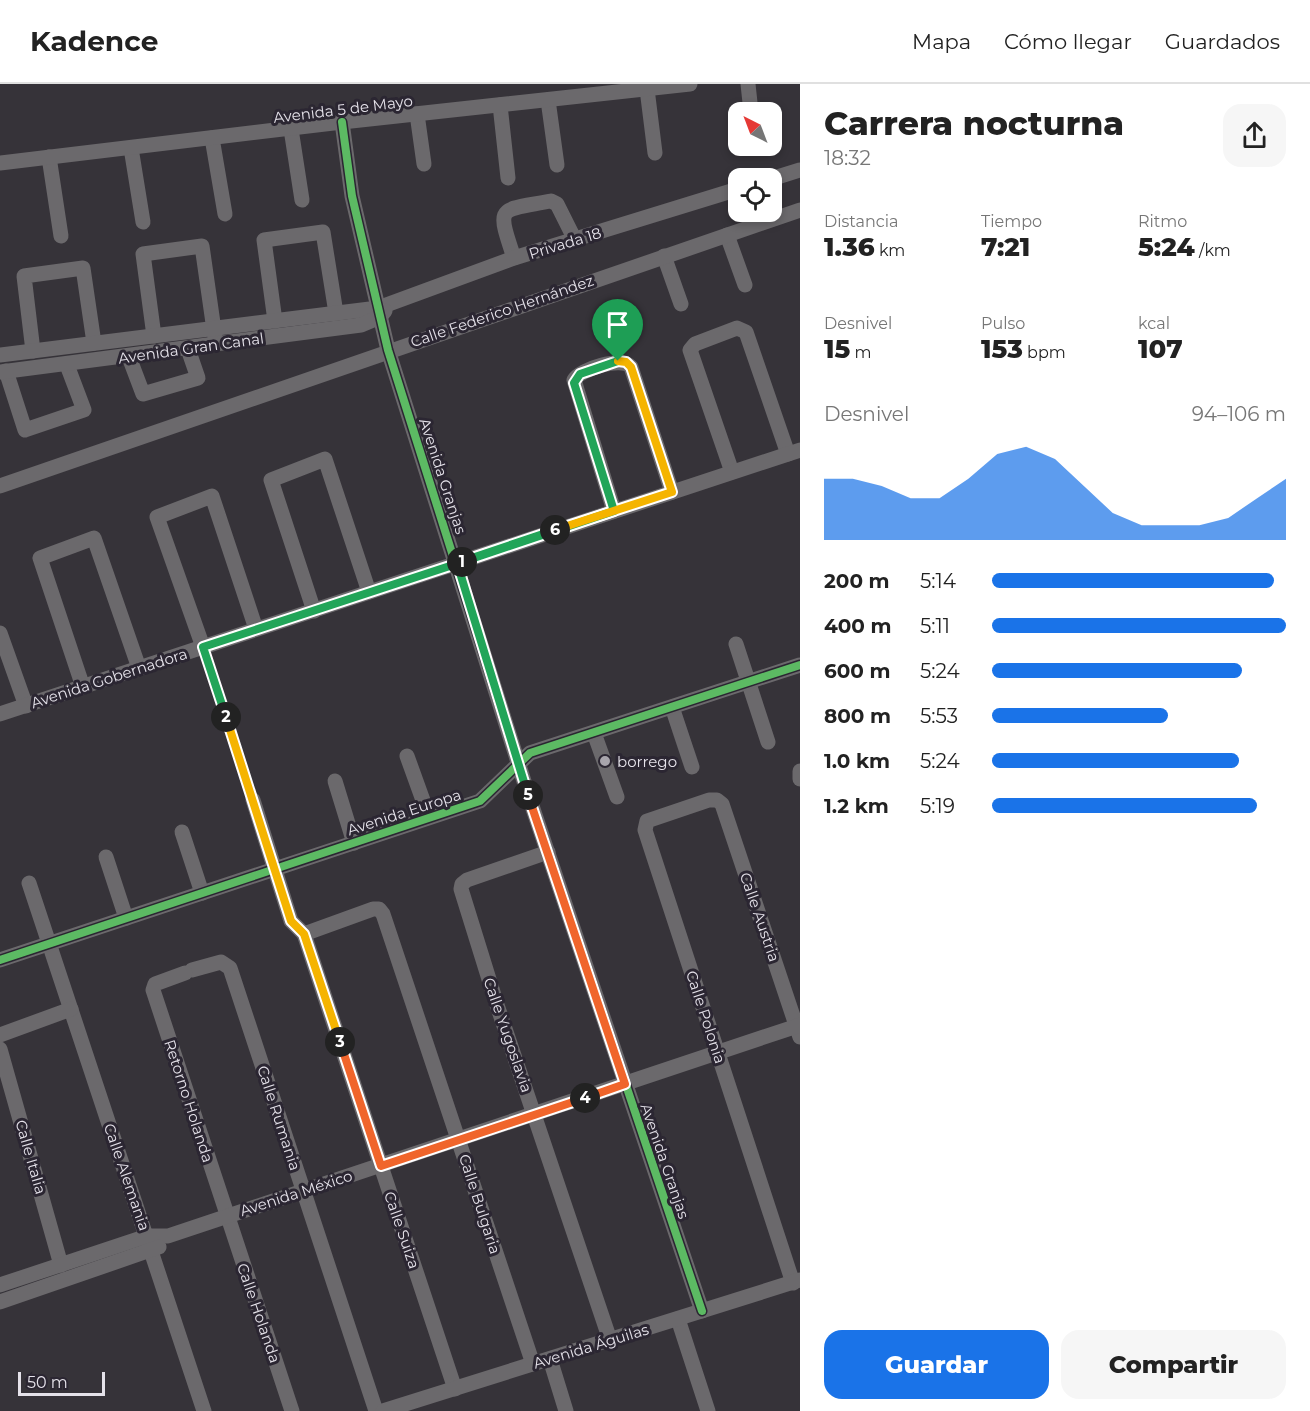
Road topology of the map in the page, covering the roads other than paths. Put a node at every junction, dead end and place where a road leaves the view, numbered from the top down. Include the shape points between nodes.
1 (690, 84) edge
2 (748, 84) edge
3 (647, 89) junction
4 (548, 100) junction
5 (750, 102) edge
6 (500, 105) junction
7 (417, 114) junction
8 (342, 122) junction
9 (291, 129) junction
10 (213, 138) junction
11 (131, 148) junction
12 (655, 153) dead end
13 (49, 157) junction
14 (0, 163) edge
15 (424, 164) dead end
16 (557, 165) dead end
17 (800, 170) edge
18 (782, 176) edge
19 (508, 178) dead end
20 (728, 192) edge
21 (302, 200) dead end
22 (800, 210) edge
23 (225, 214) dead end
24 (143, 222) dead end
25 (727, 235) junction
26 (61, 236) dead end
27 (575, 240) junction
28 (664, 256) junction
29 (514, 258) junction
30 (745, 285) dead end
31 (681, 304) dead end
32 (336, 313) junction
33 (379, 313) junction
34 (275, 321) junction
35 (214, 328) junction
36 (154, 336) junction
37 (94, 343) junction
38 (216, 344) junction
39 (188, 349) junction
40 (388, 350) junction
41 (33, 351) junction
42 (0, 355) edge
43 (129, 357) junction
44 (67, 365) junction
45 (3, 371) edge
46 (794, 452) edge
47 (732, 472) junction
48 (0, 486) edge
49 (672, 492) junction
50 (614, 511) junction
51 (457, 563) junction
52 (369, 592) junction
53 (314, 610) junction
54 (256, 629) junction
55 (0, 633) edge
56 (736, 644) dead end
57 (203, 647) junction
58 (800, 665) edge
59 (139, 668) junction
60 (749, 681) junction
61 (83, 687) junction
62 (26, 706) junction
63 (672, 707) junction
64 (0, 714) edge
65 (594, 732) junction
66 (768, 742) dead end
67 (407, 756) dead end
68 (518, 762) junction
69 (692, 768) dead end
70 (800, 771) edge
71 (800, 779) edge
72 (335, 781) dead end
73 (617, 796) dead end
74 (253, 800) road end
75 (717, 800) joint
76 (429, 817) junction
77 (182, 832) dead end
78 (354, 843) junction
79 (548, 852) junction
80 (106, 857) dead end
81 (276, 868) junction
82 (29, 883) dead end
83 (202, 893) junction
84 (126, 918) junction
85 (304, 934) junction
86 (49, 944) junction
87 (0, 960) edge
88 (153, 986) joint
89 (71, 1009) junction
90 (799, 1030) edge
91 (0, 1035) edge
92 (0, 1049) edge
93 (718, 1053) junction
94 (625, 1084) junction
95 (536, 1114) junction
96 (458, 1139) junction
97 (381, 1166) junction
98 (302, 1191) junction
99 (226, 1216) junction
100 (150, 1244) junction
101 (61, 1265) junction
102 (796, 1282) edge
103 (0, 1285) edge
104 (0, 1302) edge
105 (702, 1311) junction
106 (678, 1318) junction
107 (610, 1340) junction
108 (549, 1359) junction
109 (533, 1364) junction
110 (455, 1389) junction
111 (420, 1406) edge
112 (204, 1411) edge
113 (292, 1411) edge
114 (376, 1411) edge
115 (383, 1411) edge
116 (566, 1411) edge
117 (708, 1411) edge

1 - 3 street, Avenida 5 de Mayo
2 - 5 street
3 - 4 street, Avenida 5 de Mayo
3 - 12 street
4 - 6 street, Avenida 5 de Mayo
4 - 16 street
6 - 7 street, Avenida 5 de Mayo
6 - 19 street
7 - 8 street, Avenida 5 de Mayo
7 - 15 street
8 - 9 street, Avenida 5 de Mayo
8 - 33 street, Avenida Granjas via 352,196
9 - 10 street, Avenida 5 de Mayo
9 - 21 street
10 - 11 street, Avenida 5 de Mayo
10 - 23 street
11 - 13 street, Avenida 5 de Mayo
11 - 24 street
13 - 14 street, Avenida 5 de Mayo
13 - 26 street
17 - 18 street
20 - 27 street, Privada 18
22 - 25 street, Calle Federico Hernández
25 - 28 street, Calle Federico Hernández
25 - 30 street
27 - 29 street, Privada 18
27 - 29 street via 557,204 551,201 509,209 502,222
28 - 31 street
28 - 40 street, Calle Federico Hernández
29 - 33 street, Privada 18 via 393,302
32 - 33 street, Avenida Gran Canal
32 - 34 street, Avenida Gran Canal
32 - 34 street via 323,232 264,240
33 - 38 street, Avenida Gran Canal via 361,325
33 - 40 street, Avenida Granjas
34 - 35 street, Avenida Gran Canal
35 - 36 street, Avenida Gran Canal
35 - 36 street via 202,246 143,254
35 - 38 street
36 - 37 street, Avenida Gran Canal
37 - 41 street, Avenida Gran Canal
37 - 41 street via 83,267 24,276
38 - 39 street, Avenida Gran Canal
39 - 43 street, Avenida Gran Canal
39 - 43 street via 198,378 143,394
40 - 48 street, Calle Federico Hernández
40 - 51 street, Avenida Granjas
41 - 42 street, Avenida Gran Canal
43 - 44 street, Avenida Gran Canal
44 - 45 street, Avenida Gran Canal
44 - 45 street via 84,410 25,430
46 - 47 street, Avenida Gobernadora
46 - 47 street via 746,332 737,328 694,344 690,350
47 - 49 street, Avenida Gobernadora
49 - 50 street, Avenida Gobernadora
49 - 50 street via 631,367 618,361 580,374 574,383
50 - 51 street, Avenida Gobernadora
51 - 52 street, Avenida Gobernadora
51 - 68 street, Avenida Granjas
52 - 53 street, Avenida Gobernadora
52 - 53 street via 325,459 271,480
53 - 54 street, Avenida Gobernadora
54 - 57 street, Avenida Gobernadora
54 - 57 street via 212,496 157,517
55 - 62 street
56 - 60 street
57 - 59 street, Avenida Gobernadora
58 - 60 street, Avenida Europa
59 - 61 street, Avenida Gobernadora
59 - 61 street via 94,538 40,558
60 - 63 street, Avenida Europa
60 - 66 street
61 - 62 street, Avenida Gobernadora
62 - 64 street, Avenida Gobernadora
63 - 65 street, Avenida Europa
63 - 69 street
65 - 68 street, Avenida Europa via 530,753
65 - 73 street
67 - 76 street
68 - 76 street, Avenida Europa via 485,799
68 - 79 street, Avenida Granjas
70 - 71 street
72 - 78 street
74 - 81 street, Calle Suiza
75 - 90 street, Calle Austria via 722,804
75 - 93 street, Calle Polonia via 651,819 645,826
76 - 78 street, Avenida Europa
77 - 83 street
78 - 81 street, Avenida Europa
79 - 94 street, Avenida Granjas
79 - 95 street, Calle Yugoslavia via 468,880 461,889
80 - 84 street
81 - 83 street, Avenida Europa
81 - 85 street, Calle Suiza via 291,921
82 - 86 street, Calle Alemania
83 - 84 street, Avenida Europa
84 - 86 street, Avenida Europa
85 - 96 street, Calle Bulgaria via 379,909
85 - 97 street, Calle Suiza
86 - 87 street, Avenida Europa
86 - 89 street, Calle Alemania
88 - 98 street, Calle Rumania via 215,963 225,963 230,968
88 - 99 street, Retorno Holanda
89 - 91 street
89 - 100 street, Calle Alemania
90 - 93 street, Avenida México
92 - 101 street, Calle Italia
93 - 94 street, Avenida México
93 - 102 street, Calle Polonia
94 - 95 street, Avenida México
94 - 105 street, Avenida Granjas
95 - 96 street, Avenida México
95 - 107 street, Calle Yugoslavia
96 - 97 street, Avenida México
96 - 109 street, Calle Bulgaria
97 - 98 street, Avenida México
97 - 110 street, Calle Suiza
98 - 99 street, Avenida México
98 - 114 street, Calle Rumania
99 - 100 street, Avenida México via 168,1236 164,1244
99 - 113 street, Calle Holanda
100 - 101 street, Avenida México
100 - 104 street, Avenida México
100 - 112 street, Calle Alemania
101 - 103 street, Avenida México
102 - 105 street, Avenida Águilas
105 - 106 street, Avenida Águilas
106 - 107 street, Avenida Águilas
106 - 117 street
107 - 108 street, Avenida Águilas
108 - 109 street, Avenida Águilas
108 - 116 street
109 - 110 street, Avenida Águilas
110 - 111 street, Avenida Águilas
111 - 115 street, Avenida Águilas

